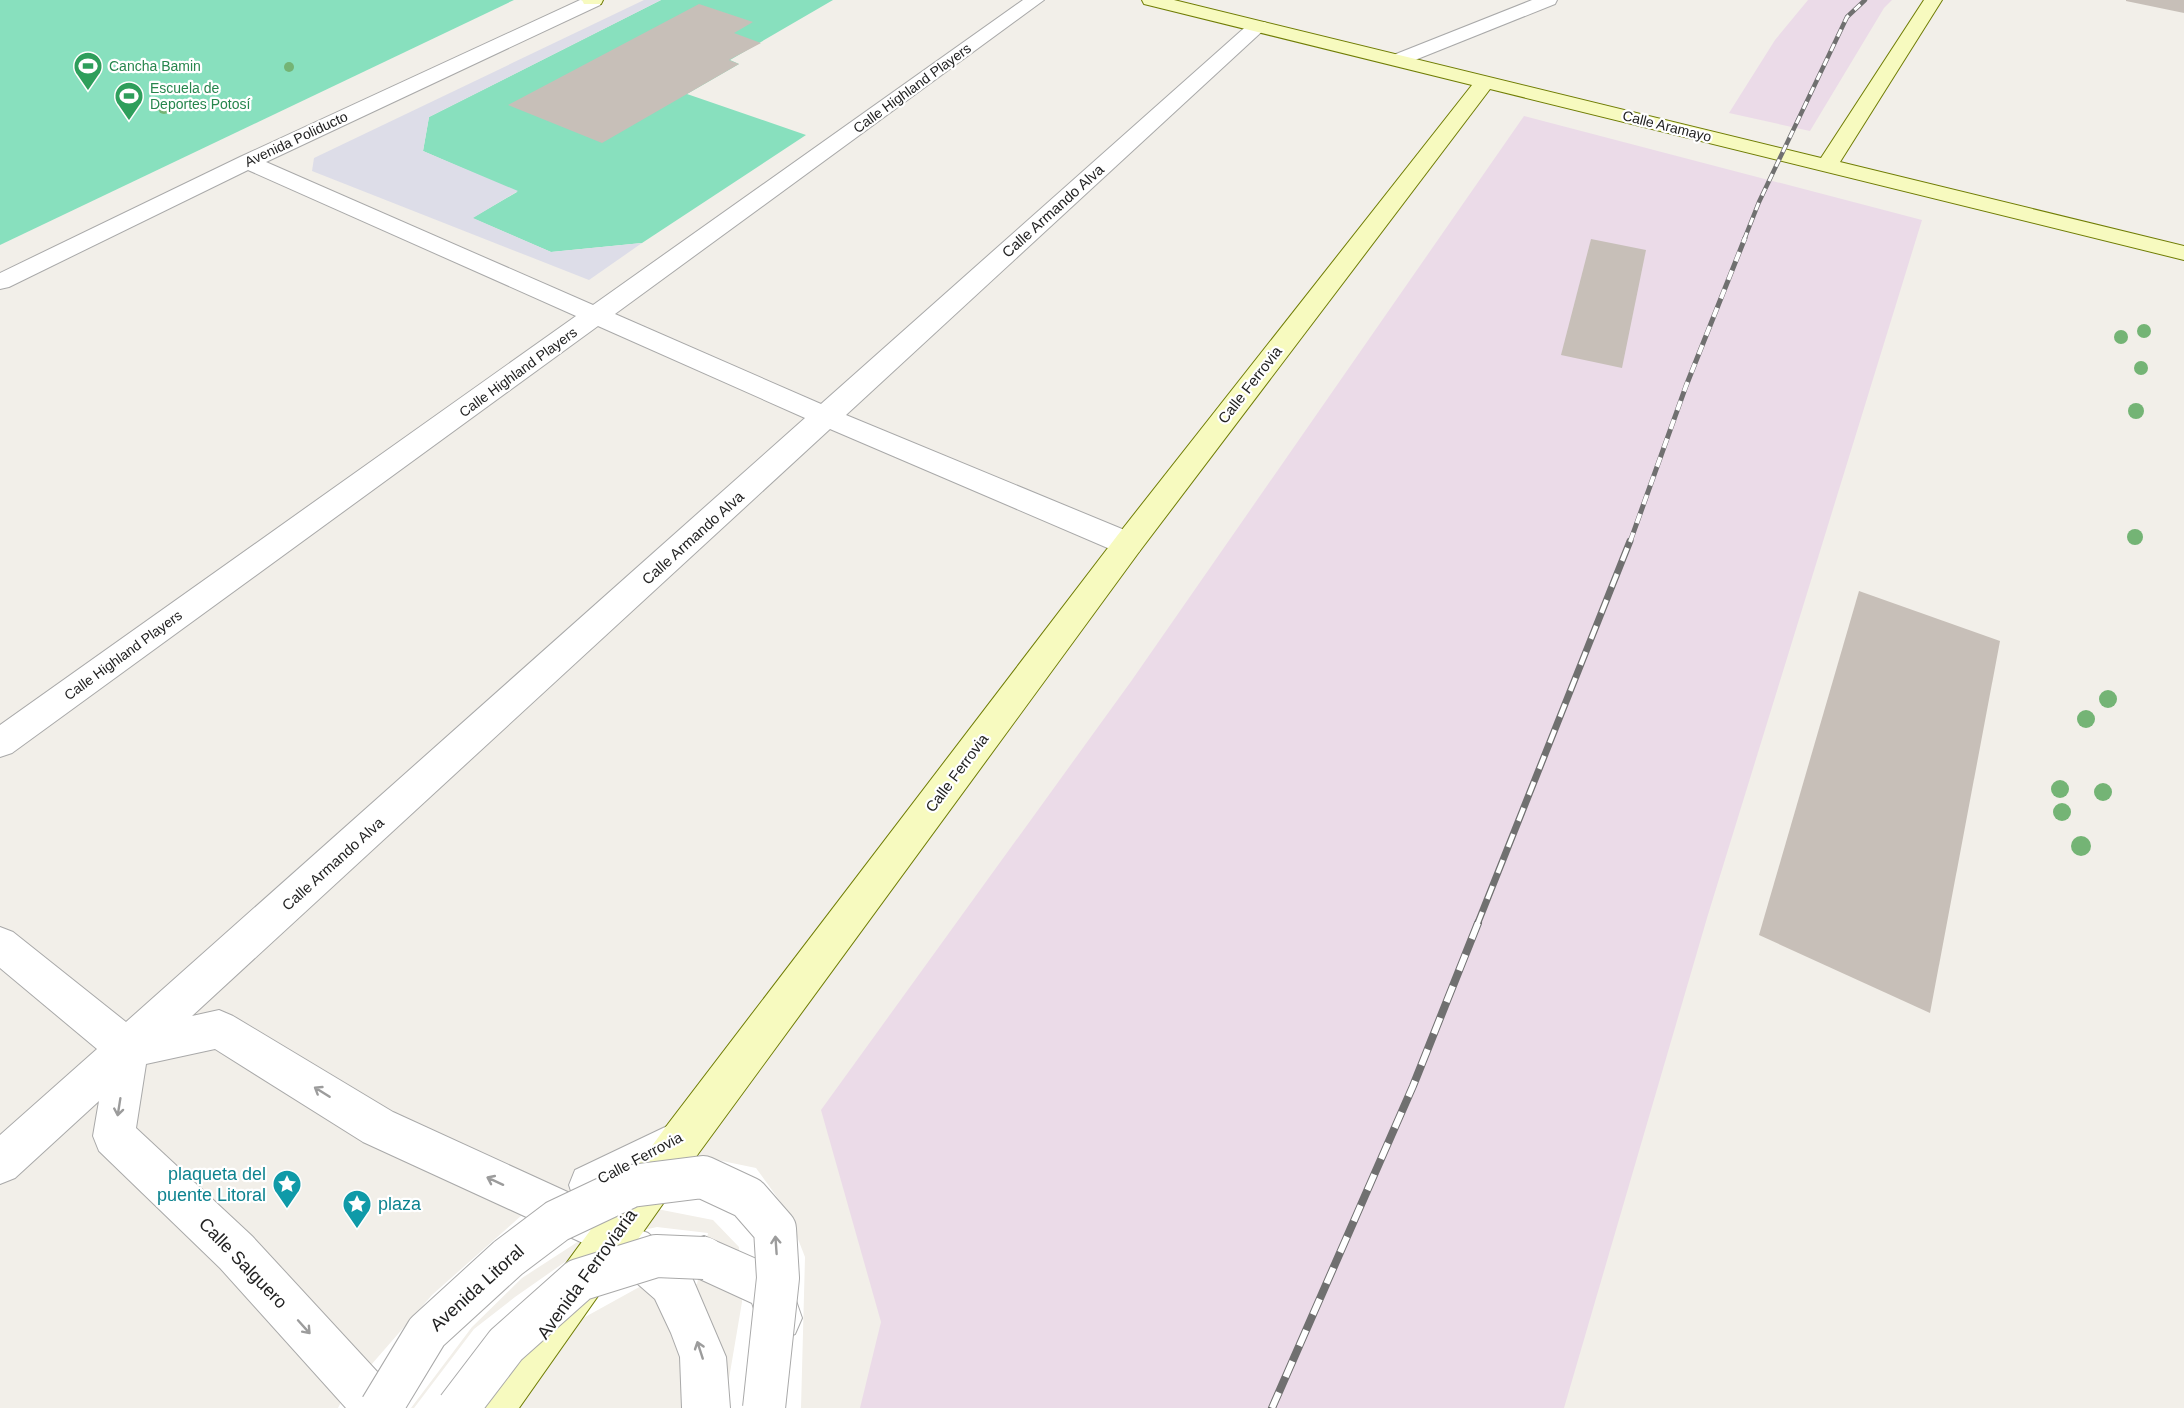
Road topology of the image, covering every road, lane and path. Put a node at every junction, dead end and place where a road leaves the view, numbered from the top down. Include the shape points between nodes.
1 (593, 0) edge
2 (1035, 0) edge
3 (1150, 0) edge
4 (1548, 0) edge
5 (1933, 0) edge
6 (1258, 26) junction
7 (1398, 60) junction
8 (1485, 82) junction
9 (248, 162) junction
10 (1827, 165) junction
11 (2184, 253) edge
12 (0, 282) edge
13 (598, 315) junction
14 (826, 417) junction
15 (1128, 544) junction
16 (0, 743) edge
17 (0, 944) edge
18 (128, 1049) junction
19 (683, 1140) junction
20 (0, 1163) edge
21 (548, 1205) junction
22 (616, 1235) junction
23 (380, 1408) edge
24 (458, 1408) edge
25 (490, 1408) edge
26 (706, 1408) edge
27 (764, 1408) edge
28 (783, 1408) edge

1 - 9 street, Avenida Poliducto
2 - 13 street, Calle Highland Players
3 - 6 main road, Calle Aramayo
4 - 7 street
5 - 10 main road
6 - 7 main road, Calle Aramayo
6 - 14 street, Calle Armando Alva
7 - 8 main road, Calle Aramayo
8 - 10 main road, Calle Aramayo
8 - 15 main road, Calle Ferrovia
9 - 12 street, Avenida Poliducto
9 - 13 street
10 - 11 main road, Calle Aramayo
13 - 14 street
13 - 16 street, Calle Highland Players
14 - 15 street
14 - 18 street, Calle Armando Alva
15 - 19 main road, Calle Ferrovia
17 - 18 street
18 - 20 street, Calle Armando Alva
21 -> 18 street via 378,1128 219,1029
18 -> 23 street, Calle Salguero via 114,1136 236,1252
19 - 21 street, Calle Ferrovia
19 - 22 main road, Avenida Ferroviaria
21 - 22 street
21 - 23 street, Calle Ferrovia
22 - 25 main road, Avenida Ferroviaria
26 -> 22 street via 703,1357 671,1283
27 -> 23 street, Avenida Litoral, bridge via 778,1278 775,1229 748,1198 704,1177 631,1186 558,1221 508,1258 428,1332
24 - 28 street, bridge via 506,1345 579,1280 656,1256 704,1258 770,1288 787,1344

